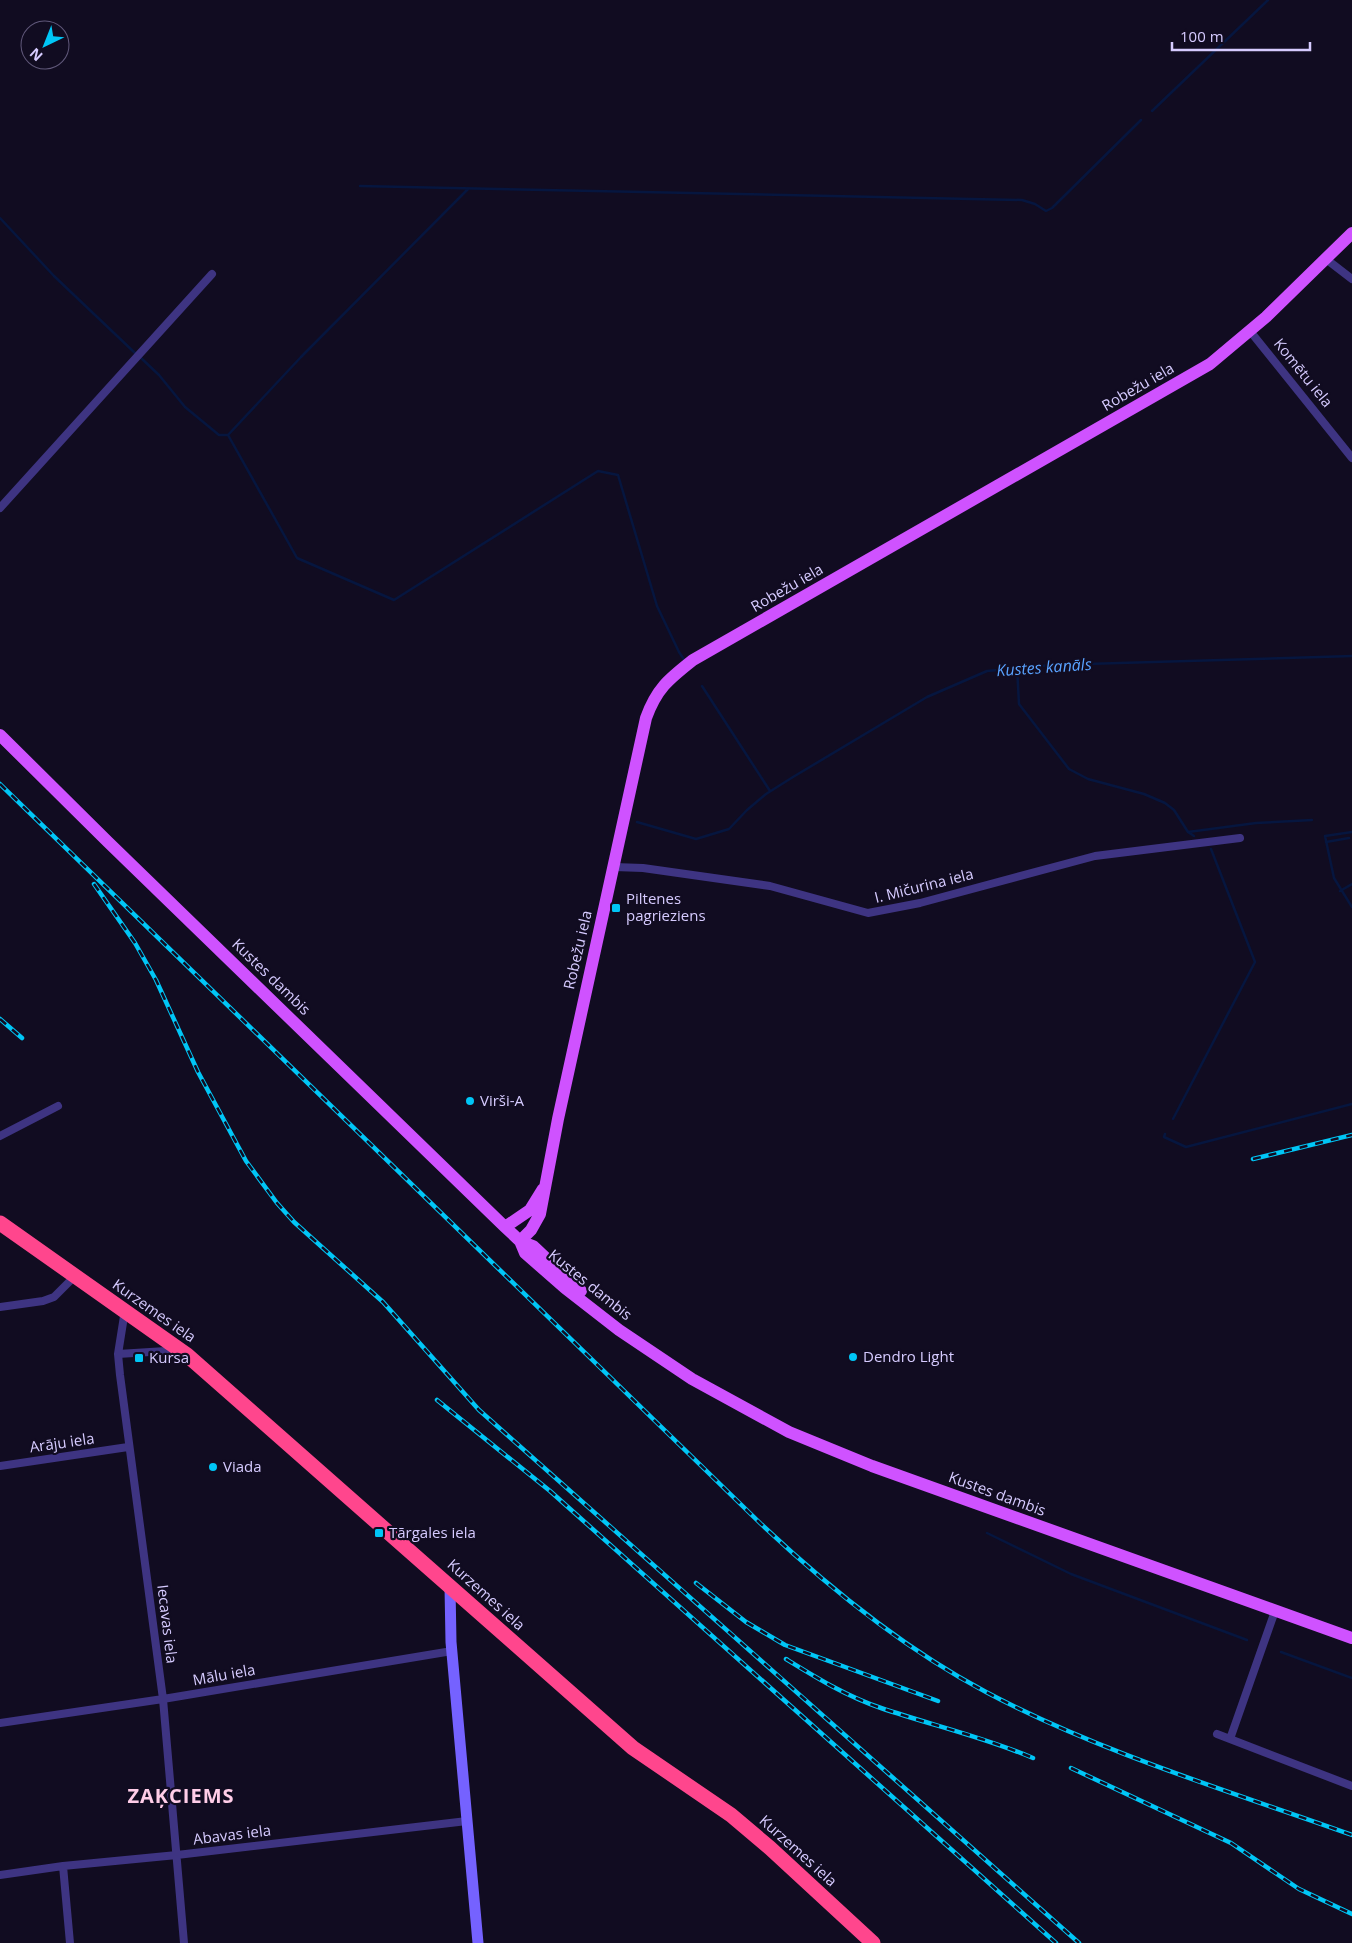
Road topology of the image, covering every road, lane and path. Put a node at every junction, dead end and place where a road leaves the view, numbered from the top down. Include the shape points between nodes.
1 (1352, 233) edge
2 (1326, 259) junction
3 (212, 274) dead end
4 (1352, 279) edge
5 (1250, 331) junction
6 (1352, 458) edge
7 (0, 508) edge
8 (0, 735) edge
9 (1240, 838) dead end
10 (614, 867) junction
11 (58, 1106) dead end
12 (0, 1136) edge
13 (545, 1185) junction
14 (0, 1223) edge
15 (505, 1227) junction
16 (520, 1241) junction
17 (74, 1276) junction
18 (0, 1307) edge
19 (125, 1310) junction
20 (175, 1346) junction
21 (118, 1354) junction
22 (128, 1447) junction
23 (0, 1466) edge
24 (450, 1587) junction
25 (1275, 1611) junction
26 (1352, 1638) edge
27 (452, 1651) junction
28 (163, 1699) junction
29 (0, 1723) edge
30 (1217, 1734) dead end
31 (1230, 1739) junction
32 (1352, 1786) edge
33 (467, 1821) junction
34 (177, 1855) junction
35 (63, 1866) junction
36 (0, 1875) edge
37 (70, 1943) edge
38 (184, 1943) edge
39 (478, 1943) edge
40 (873, 1943) edge

1 - 2 main road, Robežu iela
2 - 4 street
2 - 5 main road, Robežu iela
3 - 7 street
5 - 6 street, Komētu iela
5 - 10 main road, Robežu iela via 1210,364 693,660 667,680 654,697 646,718
8 - 15 main road, Kustes dambis
9 - 10 street, I. Mičurina iela via 1095,856 920,903 868,913 770,886 643,868
10 - 13 main road, Robežu iela
11 - 12 street
13 - 15 main road, Robežu iela via 530,1210
13 - 16 main road, Robežu iela via 540,1214
14 - 17 highway, Kurzemes iela
15 - 16 main road, Kustes dambis
16 - 25 main road, Kustes dambis via 533,1246 646,1349 741,1407 836,1452
17 - 18 street via 54,1297
17 - 19 highway, Kurzemes iela
19 - 20 highway, Kurzemes iela
19 - 21 street, Iecavas iela
20 - 21 street via 166,1351
20 - 24 highway, Kurzemes iela via 275,1430
21 - 22 street, Iecavas iela
22 - 23 street, Arāju iela
22 - 28 street, Iecavas iela
24 - 27 street
24 - 40 highway, Kurzemes iela via 633,1748 704,1795 770,1848
25 - 26 main road, Kustes dambis
25 - 31 street
27 - 28 street, Mālu iela
27 - 33 street
28 - 29 street, Mālu iela
28 - 34 street, Iecavas iela
30 - 31 street
31 - 32 street
33 - 34 street, Abavas iela
33 - 39 street
34 - 35 street, Abavas iela
34 - 38 street, Iecavas iela
35 - 36 street, Abavas iela
35 - 37 street

